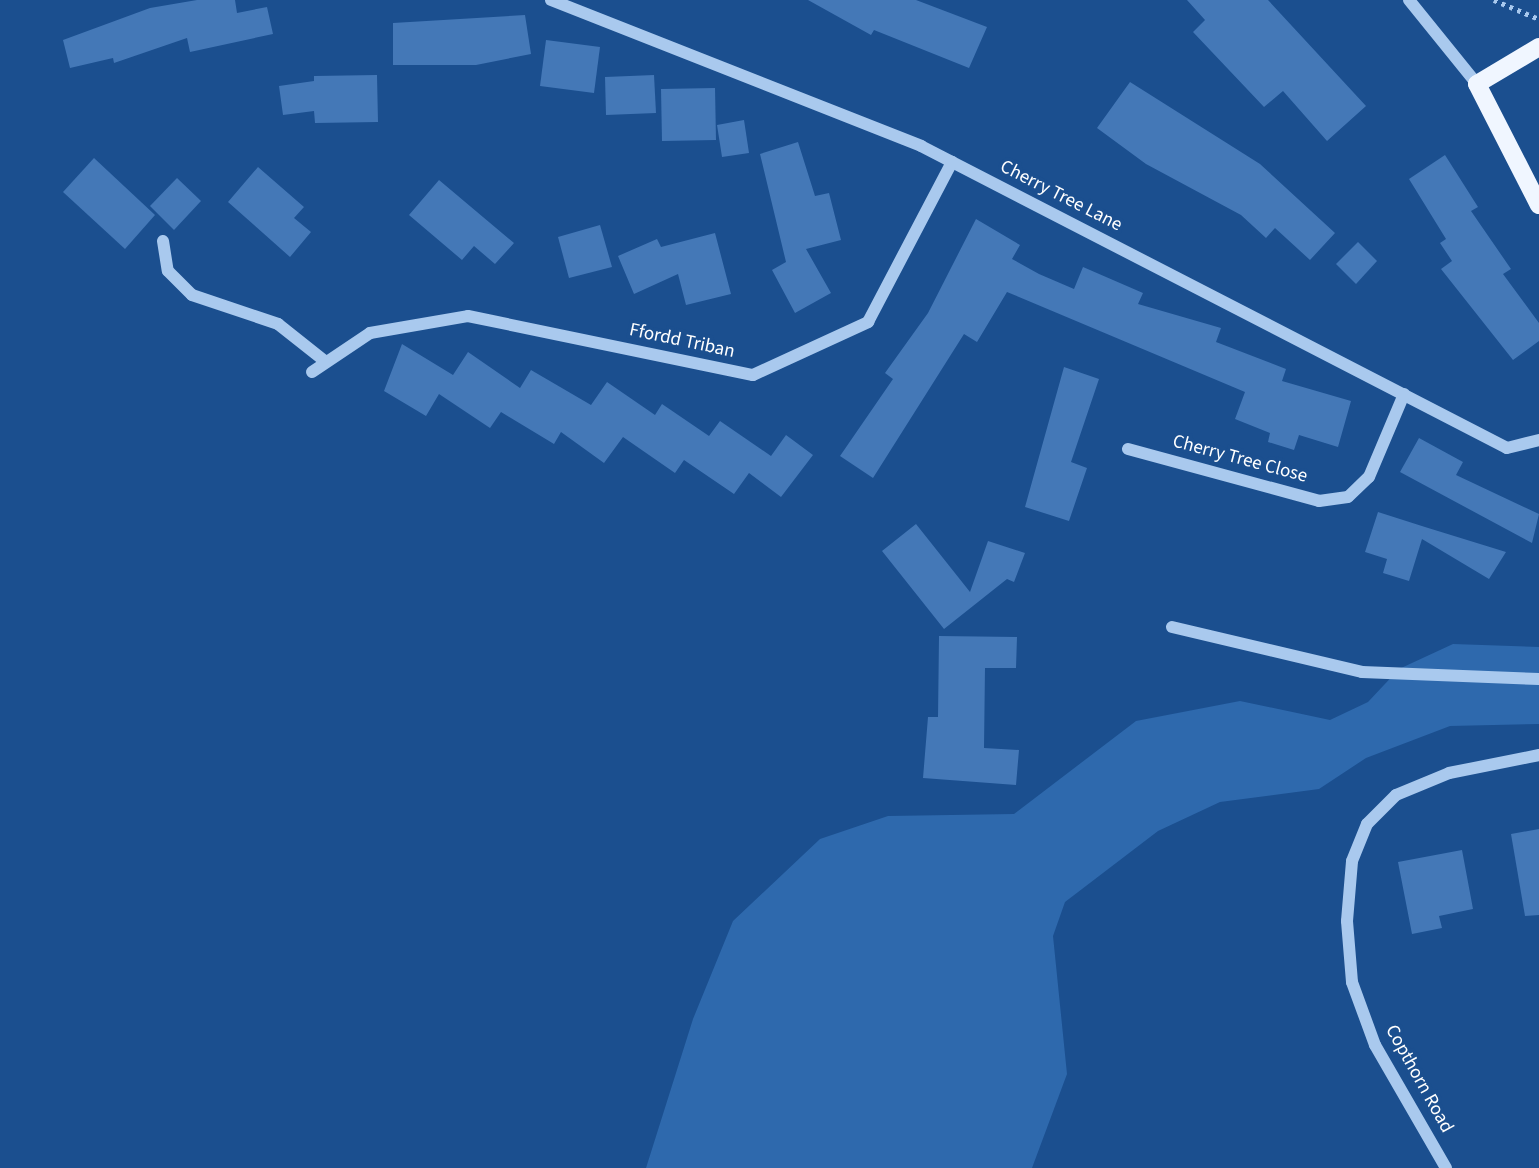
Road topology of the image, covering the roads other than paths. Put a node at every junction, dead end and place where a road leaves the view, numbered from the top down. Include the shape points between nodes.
1 (551, 0) edge
2 (1409, 0) edge
3 (1539, 47) edge
4 (1477, 84) junction
5 (952, 162) junction
6 (1539, 205) edge
7 (163, 241) dead end
8 (326, 362) junction
9 (312, 372) dead end
10 (1404, 394) junction
11 (1539, 440) edge
12 (1128, 449) dead end
13 (1172, 626) dead end
14 (1539, 679) edge
15 (1539, 755) edge
16 (1446, 1168) edge

1 - 5 street, Cherry Tree Lane
2 - 4 street
3 - 4 main road
4 - 6 main road
5 - 8 street, Ffordd Triban via 868,323 753,375 468,316 370,333
5 - 10 street, Cherry Tree Lane
7 - 8 street via 168,271 192,295 278,324
8 - 9 street, Ffordd Triban
10 - 11 street, Cherry Tree Lane via 1507,448
10 - 12 street, Cherry Tree Close via 1369,477 1348,497 1319,501
13 - 14 street via 1362,672
15 - 16 street, Copthorn Road via 1449,773 1396,795 1367,824 1352,861 1347,921 1352,982 1375,1045

